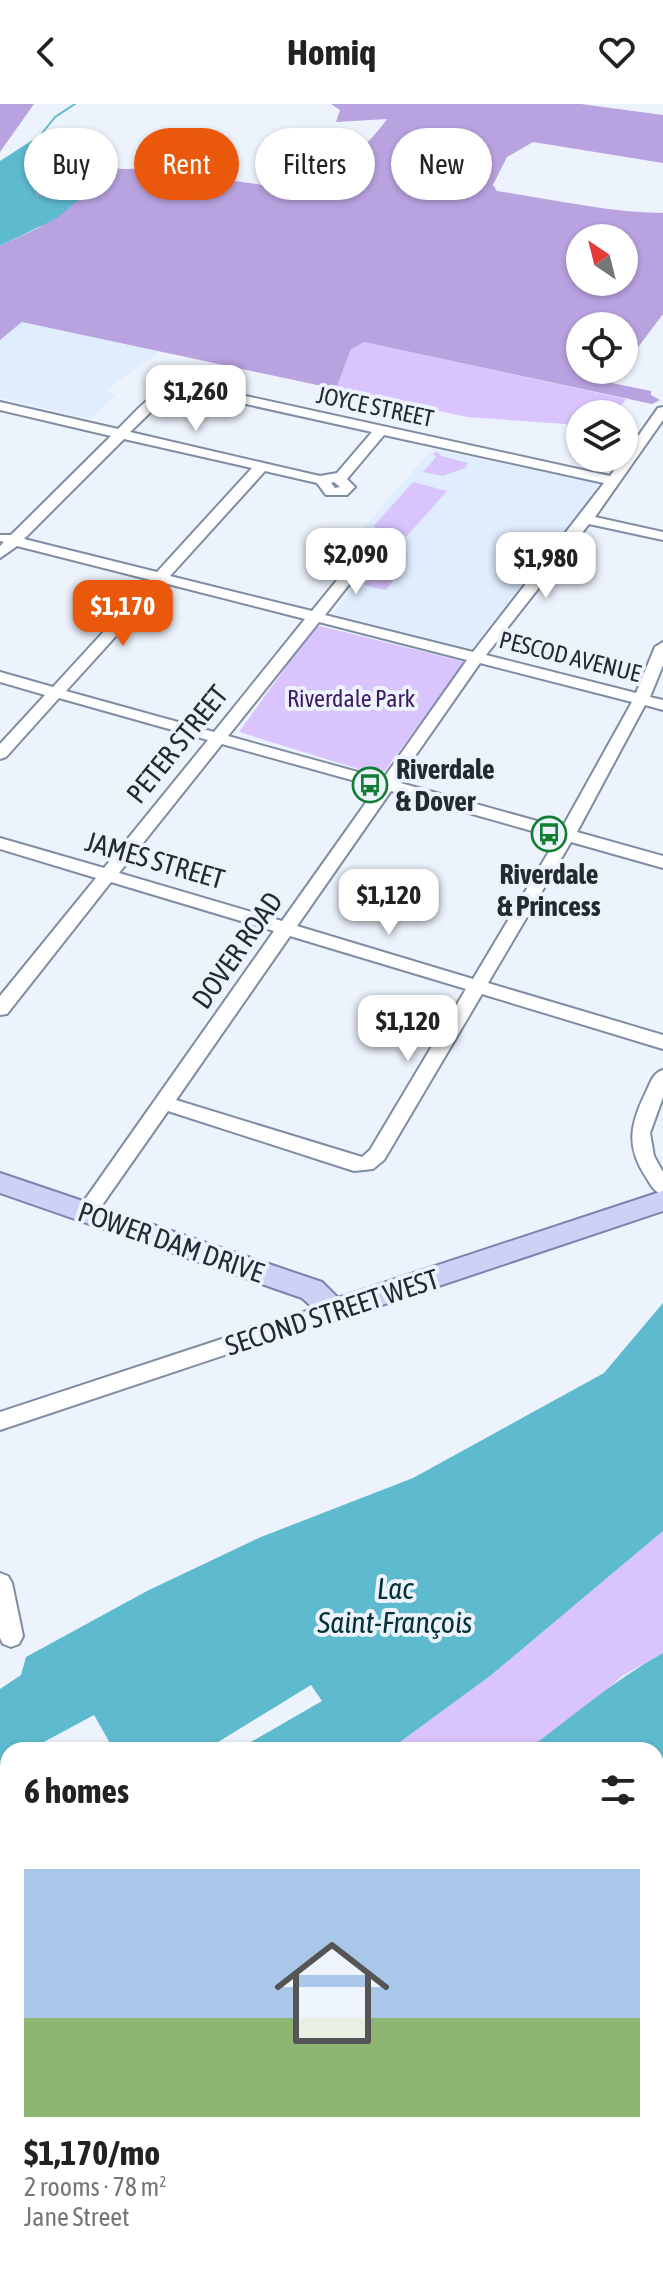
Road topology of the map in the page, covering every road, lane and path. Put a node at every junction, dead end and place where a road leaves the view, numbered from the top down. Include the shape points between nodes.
1 (0, 406) edge
2 (663, 411) edge
3 (380, 431) junction
4 (123, 435) junction
5 (260, 468) junction
6 (613, 481) junction
7 (586, 519) junction
8 (663, 536) edge
9 (7, 538) edge
10 (368, 551) dead end
11 (0, 554) edge
12 (161, 578) junction
13 (314, 616) junction
14 (663, 647) edge
15 (476, 658) junction
16 (0, 677) edge
17 (56, 693) junction
18 (641, 699) junction
19 (663, 705) edge
20 (218, 738) junction
21 (0, 754) edge
22 (389, 786) junction
23 (567, 835) junction
24 (0, 843) edge
25 (663, 862) edge
26 (107, 876) junction
27 (286, 928) junction
28 (479, 986) junction
29 (0, 1009) edge
30 (663, 1042) edge
31 (663, 1077) edge
32 (164, 1103) junction
33 (0, 1183) edge
34 (663, 1187) edge
35 (663, 1201) edge
36 (86, 1213) junction
37 (334, 1310) junction
38 (0, 1421) edge
39 (0, 1583) edge
40 (11, 1636) dead end

1 - 4 street
2 - 6 street, DOVER ROAD
3 - 4 street, JOYCE STREET via 182,388 164,394
3 - 5 street via 338,478 347,490 331,492 322,481
3 - 6 street, JOYCE STREET
4 - 5 street
4 - 9 street, JOYCE STREET
5 - 12 street
6 - 7 street, DOVER ROAD
7 - 8 street
7 - 15 street, DOVER ROAD
9 - 11 street, JOYCE STREET
9 - 12 street, PESCOD AVENUE
10 - 13 street, PETER STREET
12 - 13 street, PESCOD AVENUE
12 - 17 street
13 - 15 street, PESCOD AVENUE
13 - 20 street, PETER STREET
14 - 18 street
15 - 18 street, PESCOD AVENUE
15 - 22 street, DOVER ROAD
16 - 17 street
17 - 20 street
17 - 21 street
18 - 19 street, PESCOD AVENUE
18 - 23 street
20 - 22 street
20 - 26 street, PETER STREET
22 - 23 street
22 - 27 street, DOVER ROAD
23 - 25 street
23 - 28 street
24 - 26 street, JAMES STREET
26 - 27 street, JAMES STREET
26 - 29 street, PETER STREET
27 - 28 street, JAMES STREET
27 - 32 street, DOVER ROAD
28 - 30 street, JAMES STREET
28 - 32 street via 377,1155 361,1165
31 - 34 street via 638,1137 644,1161
32 - 36 street, DOVER ROAD
33 - 36 main road, POWER DAM DRIVE
35 - 37 main road, SECOND STREET WEST
36 - 37 main road, POWER DAM DRIVE via 312,1290
37 - 38 street, SECOND STREET WEST
39 - 40 street

